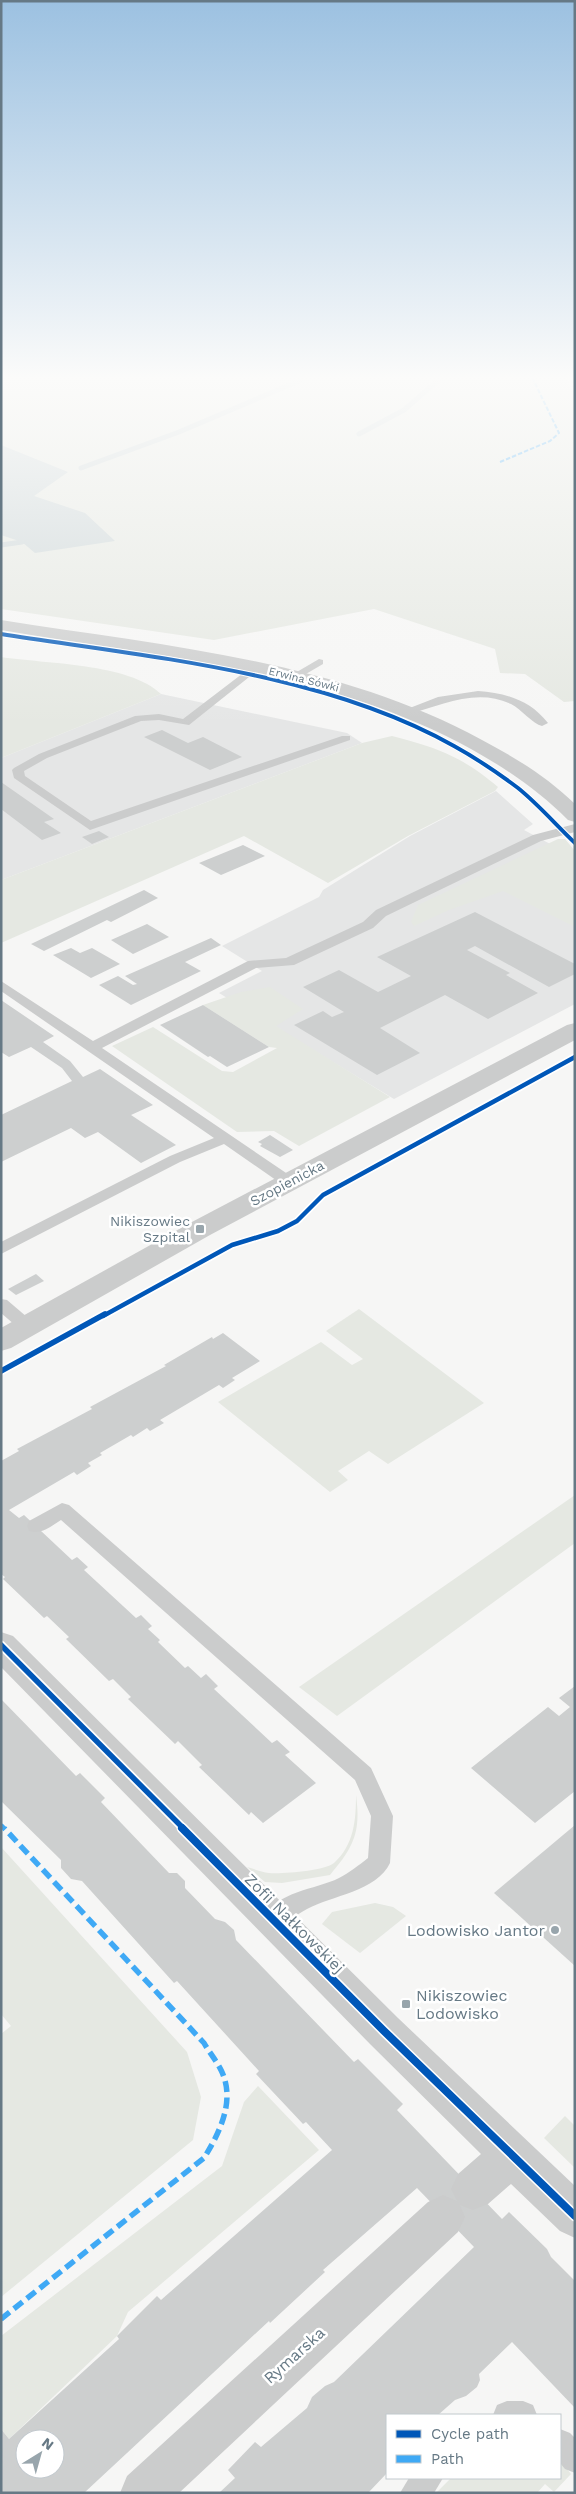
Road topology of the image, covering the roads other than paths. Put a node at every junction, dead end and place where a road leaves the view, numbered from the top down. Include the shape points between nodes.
1 (1, 625) edge
2 (319, 662) dead end
3 (255, 668) junction
4 (295, 676) junction
5 (408, 711) junction
6 (542, 723) dead end
7 (346, 738) dead end
8 (575, 816) edge
9 (575, 828) edge
10 (1, 985) edge
11 (575, 1030) edge
12 (91, 1048) junction
13 (224, 1138) junction
14 (289, 1182) junction
15 (1, 1250) edge
16 (1, 1304) edge
17 (28, 1327) junction
18 (1, 1341) edge
19 (36, 1526) dead end
20 (1, 1645) edge
21 (274, 1919) junction
22 (512, 2156) junction
23 (575, 2216) edge
24 (561, 2444) edge
25 (575, 2459) edge
26 (428, 2479) edge
27 (162, 2486) edge
28 (414, 2493) edge

1 - 3 street, Erwina Sówki
2 - 4 lane
3 - 4 street, Erwina Sówki
3 - 7 lane via 185,723 159,717 139,718 43,756 18,770 20,778 90,826
4 - 5 street, Erwina Sówki
5 - 6 lane via 444,697 479,694 499,696 522,704 533,711
5 - 8 street, Erwina Sówki via 498,756 541,785
9 - 12 lane via 537,838 381,913 368,925 289,962 253,964
10 - 12 lane
11 - 14 street, Szopienicka
12 - 13 lane
13 - 14 lane
13 - 15 lane via 175,1159
14 - 17 street, Szopienicka
16 - 17 lane
17 - 18 street, Szopienicka
19 - 21 lane via 62,1510 363,1774 382,1816 379,1862 347,1885 300,1901
20 - 21 street, Zofii Nałkowskiej
21 - 22 street, Zofii Nałkowskiej
22 - 23 street, Zofii Nałkowskiej
22 - 27 street, Rymarska via 450,2211
24 - 25 lane
26 - 28 lane

